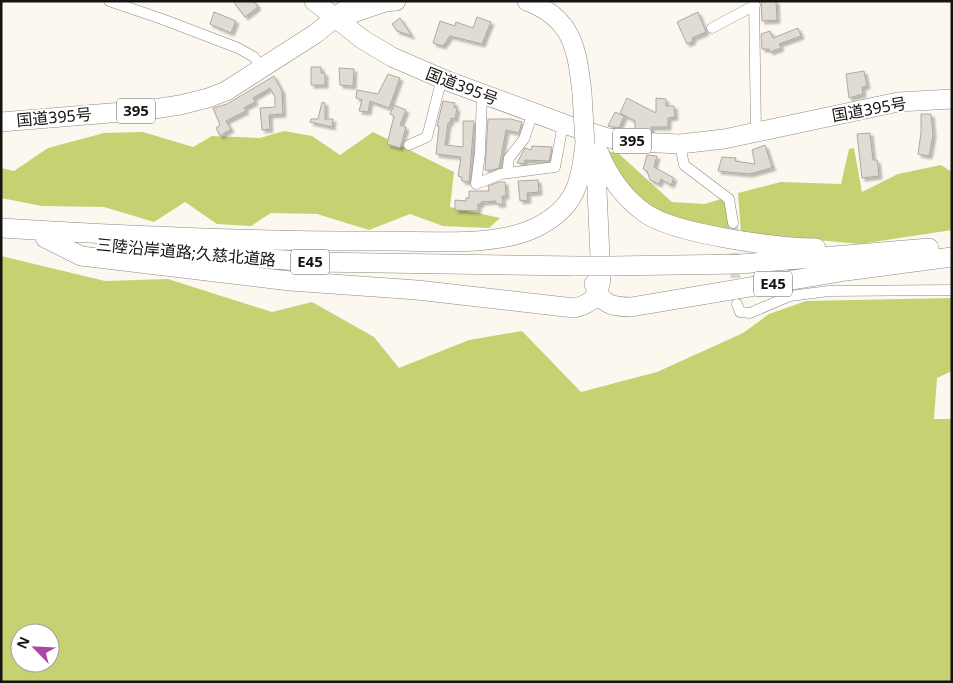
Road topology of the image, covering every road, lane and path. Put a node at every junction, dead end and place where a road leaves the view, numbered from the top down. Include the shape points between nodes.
1 (109, 1) edge
2 (314, 1) edge
3 (356, 1) edge
4 (396, 1) edge
5 (526, 1) edge
6 (547, 1) edge
7 (755, 3) edge
8 (335, 18) junction
9 (712, 28) dead end
10 (262, 68) junction
11 (442, 78) junction
12 (482, 94) junction
13 (586, 94) junction
14 (952, 99) edge
15 (533, 113) junction
16 (1, 122) edge
17 (563, 124) junction
18 (756, 132) junction
19 (680, 144) junction
20 (409, 145) dead end
21 (590, 145) junction
22 (506, 173) junction
23 (734, 223) tunnel mouth
24 (1, 229) edge
25 (44, 238) junction
26 (952, 244) edge
27 (870, 253) junction
28 (952, 257) edge
29 (952, 290) edge
30 (598, 295) junction
31 (737, 304) dead end

1 - 10 street via 238,48 254,57
2 - 8 highway
3 - 8 highway
4 - 8 highway
5 - 13 highway, E45 via 544,8 565,28 577,52
6 - 13 highway, E45 via 573,23 581,37
7 - 9 street
7 - 18 street
8 - 10 highway, 国道395号 / 395
8 - 11 highway, 国道395号 / 395 via 392,57
10 - 16 highway, 国道395号 / 395 via 226,91 180,105
11 - 12 highway, 国道395号 / 395
11 - 20 street via 428,138
12 - 15 highway, 国道395号 / 395
12 - 22 street via 476,184
13 - 21 highway, E45
14 - 18 highway, 国道395号 / 395 via 898,102
15 - 17 highway, 国道395号 / 395
15 - 22 street via 524,139 509,158
17 - 19 highway, 国道395号 / 395 via 608,138
17 - 22 street via 555,167
18 - 19 highway, 国道395号 / 395
19 - 23 street via 684,166 729,199
21 - 24 highway via 581,179 571,199 537,227 498,239 271,240
21 - 27 highway, E45 via 620,192 646,214 696,232 751,242
21 - 30 highway via 601,280
24 - 25 highway, 三陸沿岸道路;久慈北道路 / E45
25 - 27 highway, 三陸沿岸道路;久慈北道路 / E45, bridge via 164,252 313,262 576,266 740,264
25 - 30 highway via 81,256 290,281 417,290 574,308 585,305
26 - 27 highway, E45
28 - 30 highway, E45 via 631,307 607,303
29 - 31 street via 829,291 790,296 750,314 740,312

